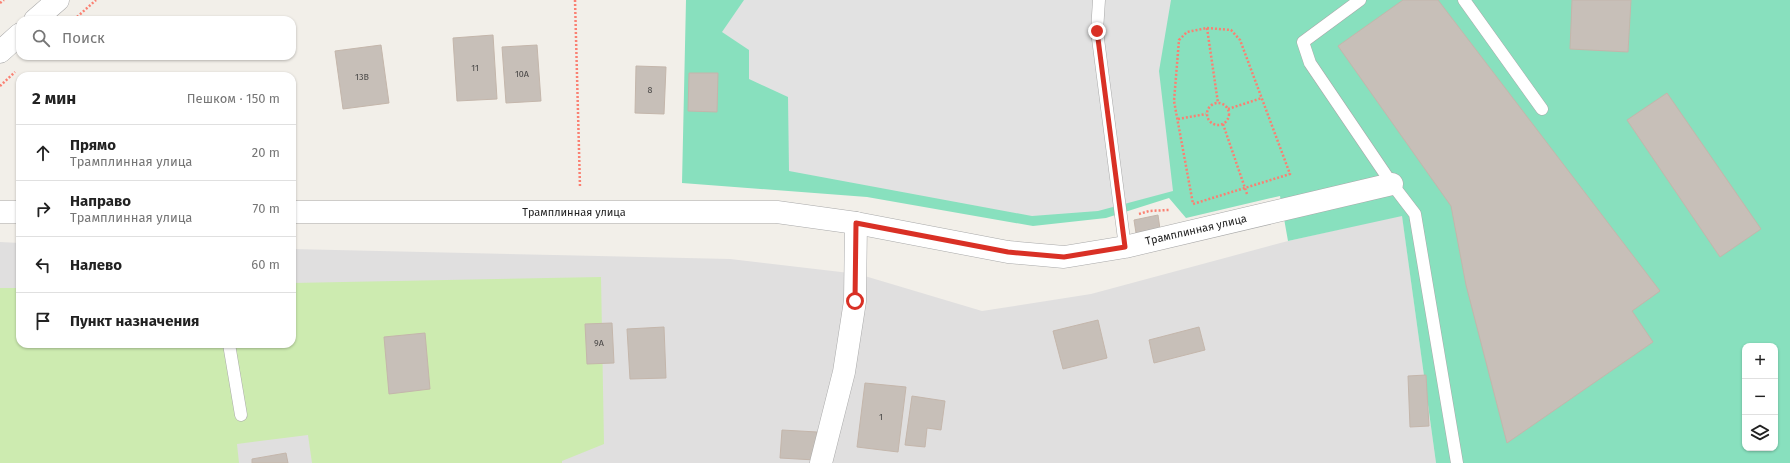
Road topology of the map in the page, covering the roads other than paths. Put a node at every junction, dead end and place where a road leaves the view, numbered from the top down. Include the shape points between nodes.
1 (58, 0) edge
2 (1100, 0) edge
3 (1360, 0) edge
4 (1464, 0) edge
5 (40, 16) edge
6 (16, 38) edge
7 (0, 52) edge
8 (1542, 109) dead end
9 (1392, 184) junction
10 (0, 212) edge
11 (16, 212) edge
12 (296, 212) edge
13 (856, 223) junction
14 (1125, 247) junction
15 (231, 348) edge
16 (240, 415) dead end
17 (821, 463) edge
18 (1457, 463) edge

1 - 5 street
2 - 14 lane via 1097,31
3 - 9 lane via 1303,42 1310,64
4 - 8 lane
6 - 7 street
9 - 14 street, Трамплинная улица
9 - 18 lane via 1415,214
10 - 11 street
12 - 13 street, Трамплинная улица via 778,212
13 - 14 street, Трамплинная улица via 1008,252 1064,257
13 - 17 street via 855,301 844,372
15 - 16 lane

